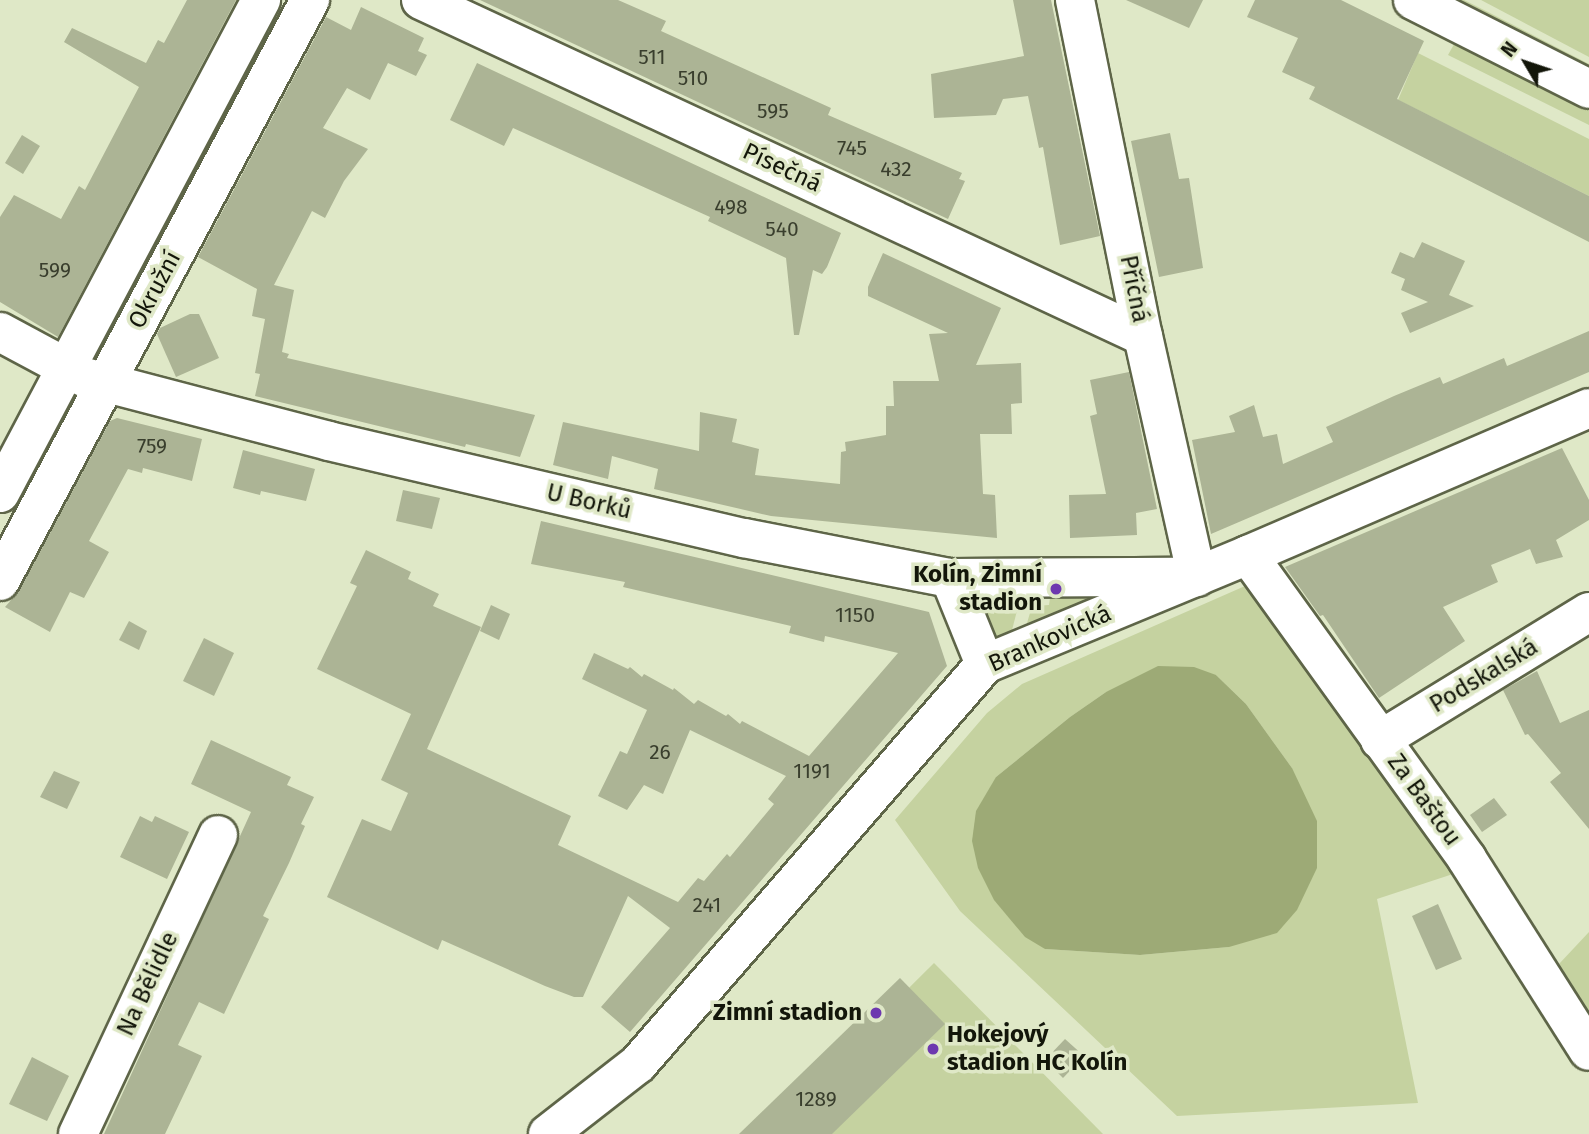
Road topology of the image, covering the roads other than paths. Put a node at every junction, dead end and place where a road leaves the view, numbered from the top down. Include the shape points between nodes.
1 (261, 0) edge
2 (310, 0) edge
3 (421, 0) edge
4 (1075, 0) edge
5 (1413, 0) edge
6 (1589, 89) edge
7 (0, 332) edge
8 (1143, 336) junction
9 (66, 370) junction
10 (106, 381) junction
11 (1589, 408) edge
12 (0, 493) edge
13 (1248, 555) junction
14 (1197, 577) junction
15 (950, 578) junction
16 (0, 580) edge
17 (1589, 612) edge
18 (985, 664) junction
19 (1380, 740) junction
20 (218, 835) dead end
21 (1589, 1051) edge
22 (78, 1134) edge
23 (548, 1134) edge

1 - 9 street, Okružní
2 - 10 street, Okružní
3 - 8 street, Písečná
4 - 8 street, Příčná
5 - 6 street
7 - 9 street, U Borků
8 - 14 street, Příčná
9 - 10 street, U Borků
9 - 12 street, Okružní
10 - 15 street, U Borků via 227,416 536,490 744,538
10 - 16 street, Okružní
11 - 13 street, Brankovická
13 - 14 street, Brankovická
13 - 19 street, Za Baštou
14 - 15 street, U Borků
14 - 18 street, Brankovická
15 - 18 street
17 - 19 street, Podskalská
18 - 23 street, Brankovická via 638,1063
19 - 21 street, Za Baštou via 1467,859
20 - 22 street, Na Bělidle

